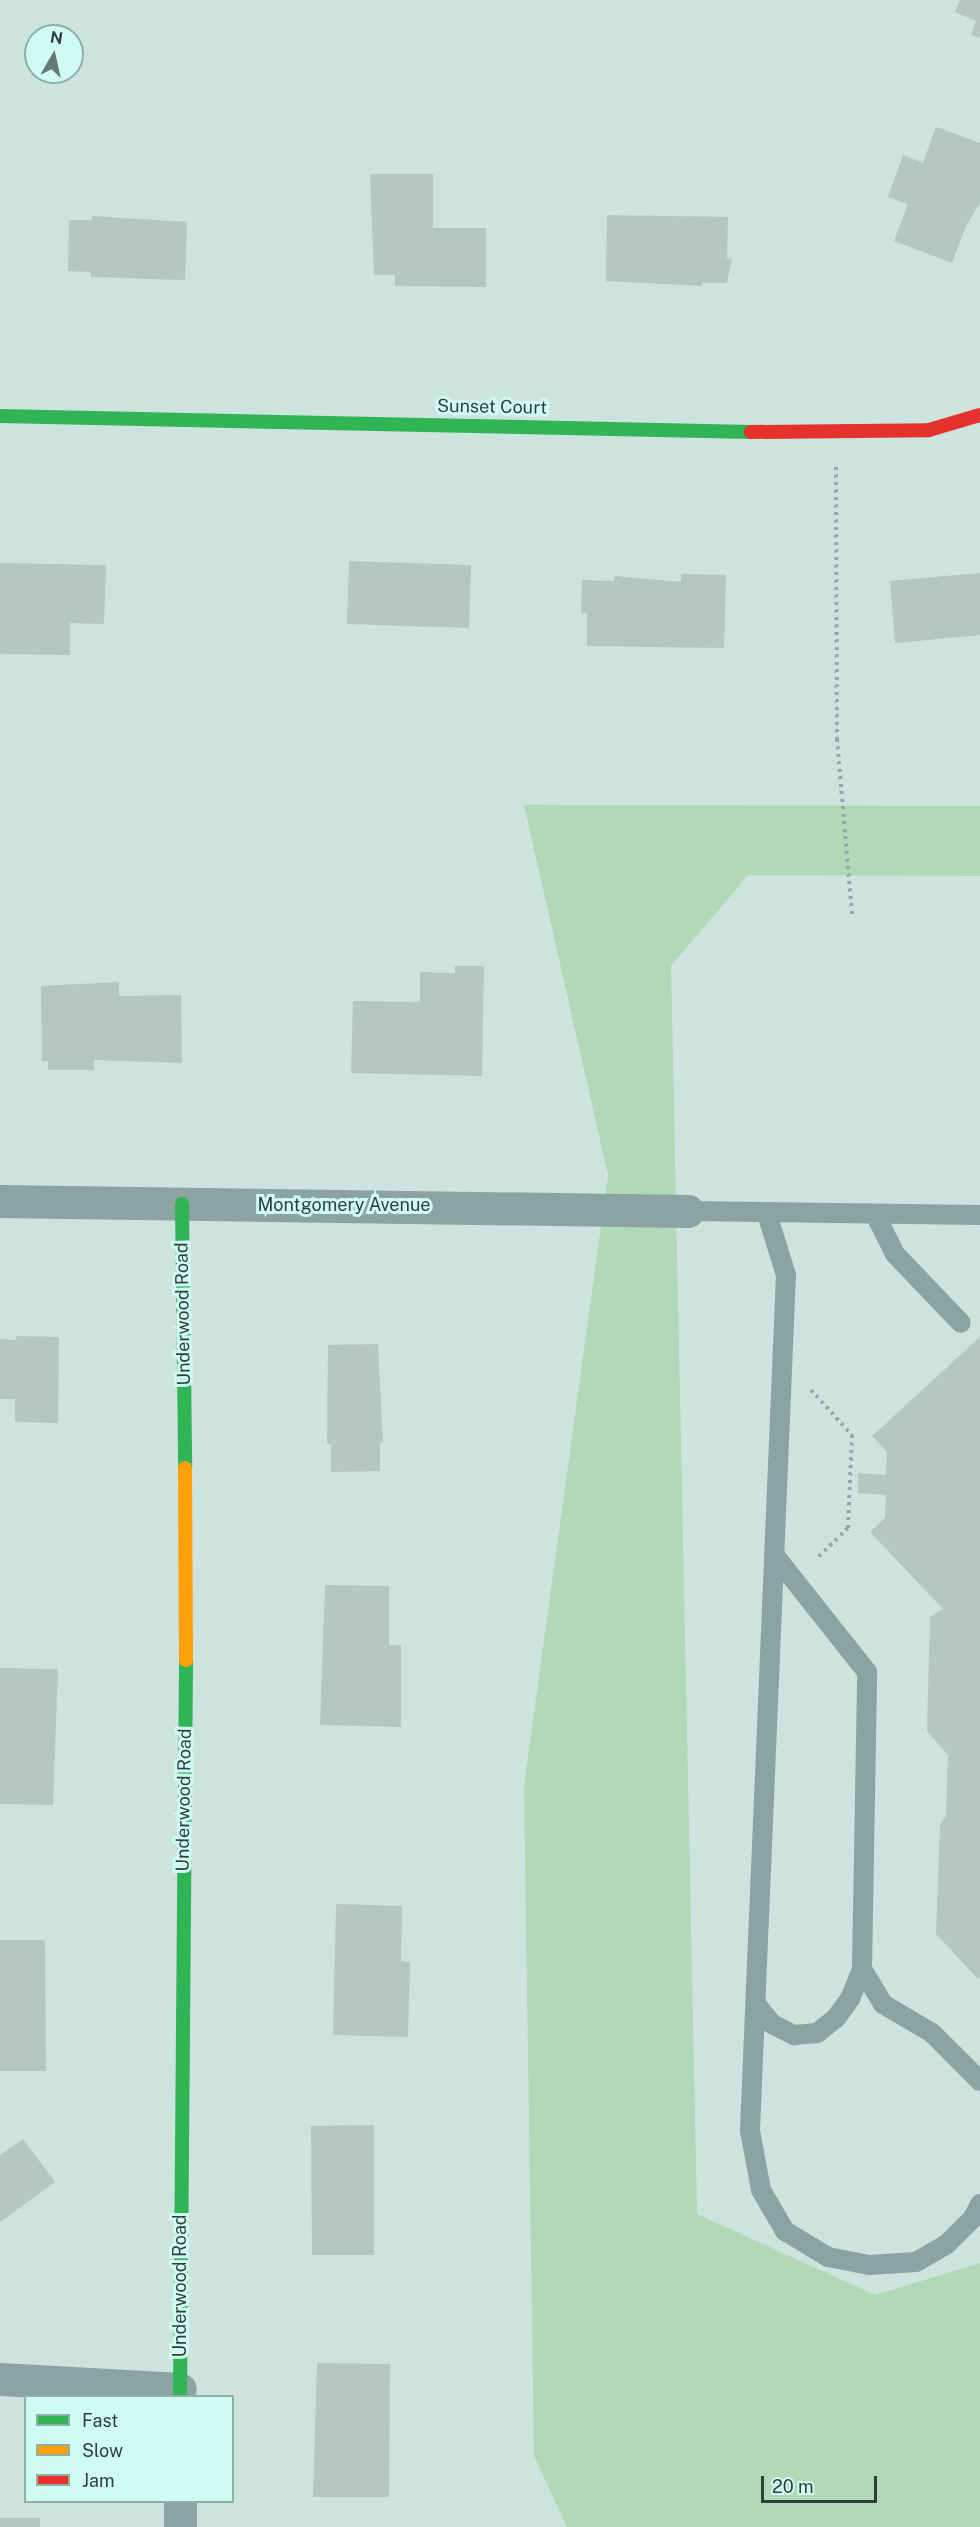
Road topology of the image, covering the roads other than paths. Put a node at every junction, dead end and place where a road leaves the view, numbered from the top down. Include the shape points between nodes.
1 (980, 415) edge
2 (0, 416) edge
3 (0, 1201) edge
4 (182, 1204) junction
5 (688, 1211) joint
6 (767, 1214) junction
7 (980, 1215) edge
8 (876, 1216) junction
9 (961, 1323) dead end
10 (775, 1556) junction
11 (862, 1970) junction
12 (756, 2004) junction
13 (980, 2081) edge
14 (980, 2204) edge
15 (0, 2379) edge
16 (180, 2393) edge
17 (180, 2503) edge
18 (180, 2527) edge

1 - 2 street, Sunset Court via 929,430 794,433
3 - 4 street, Montgomery Avenue
4 - 5 street, Montgomery Avenue
4 - 16 street, Underwood Road via 186,1597
5 - 6 lane
6 - 8 lane
6 - 10 lane via 786,1275
7 - 8 lane
8 - 9 lane via 895,1254
10 - 11 lane via 867,1672
10 - 12 lane
11 - 12 lane via 843,2009 817,2032 794,2035 772,2024
11 - 13 lane via 884,2004 932,2032
12 - 14 lane via 750,2131 761,2190 785,2231 828,2257 869,2265 916,2262 947,2244 974,2218
15 - 16 street
17 - 18 street

